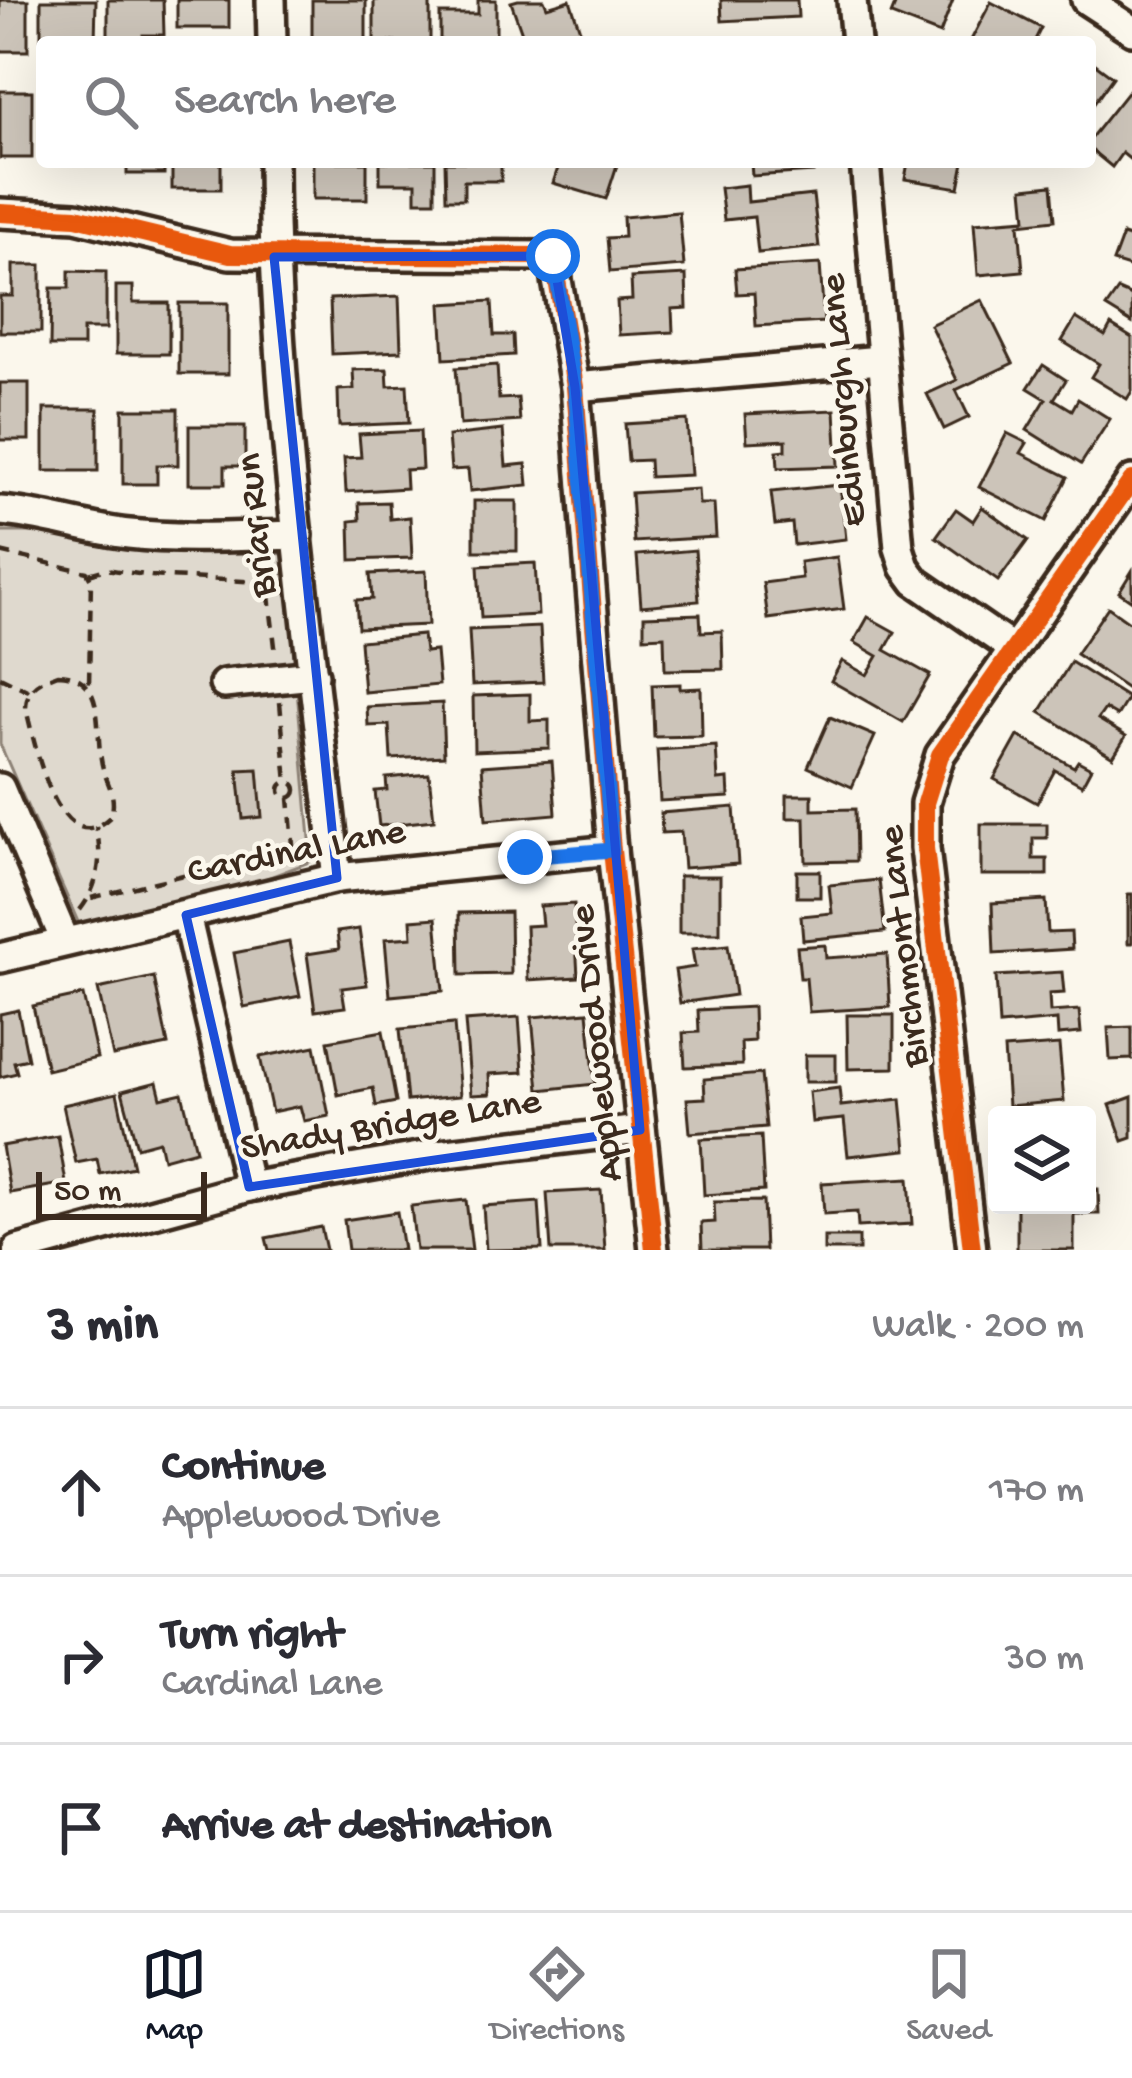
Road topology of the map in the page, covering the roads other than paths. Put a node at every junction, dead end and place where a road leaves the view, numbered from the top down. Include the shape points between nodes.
1 (271, 0) edge
2 (852, 0) edge
3 (1086, 0) edge
4 (1132, 30) edge
5 (272, 36) edge
6 (855, 36) edge
7 (273, 168) edge
8 (865, 168) edge
9 (0, 213) edge
10 (274, 257) junction
11 (880, 360) junction
12 (575, 387) junction
13 (1132, 480) edge
14 (0, 511) edge
15 (298, 535) junction
16 (1012, 648) junction
17 (314, 675) junction
18 (224, 684) dead end
19 (0, 788) edge
20 (612, 850) junction
21 (337, 878) junction
22 (186, 915) junction
23 (69, 930) junction
24 (0, 958) edge
25 (640, 1130) junction
26 (249, 1187) junction
27 (18, 1250) edge
28 (654, 1250) edge
29 (972, 1250) edge

1 - 5 street
2 - 6 street
3 - 4 street
7 - 10 street, Briar Run
8 - 11 street, Edinburgh Lane
9 - 10 street via 76,217
10 - 12 street, Applewood Drive via 553,256
10 - 15 street, Briar Run
11 - 12 street
11 - 16 street, Edinburgh Lane via 905,567
12 - 20 street, Applewood Drive
13 - 16 street, Birchmont Lane
14 - 15 street via 180,538
15 - 17 street, Briar Run
16 - 29 street, Birchmont Lane via 940,755 926,803
17 - 18 street
17 - 21 street, Briar Run
19 - 23 street
20 - 21 street, Cardinal Lane
20 - 25 street, Applewood Drive
21 - 22 street, Cardinal Lane
22 - 23 street, Cardinal Lane
22 - 26 street
23 - 24 street, Cardinal Lane
25 - 26 street, Shady Bridge Lane
25 - 28 street, Applewood Drive
26 - 27 street, Shady Bridge Lane

